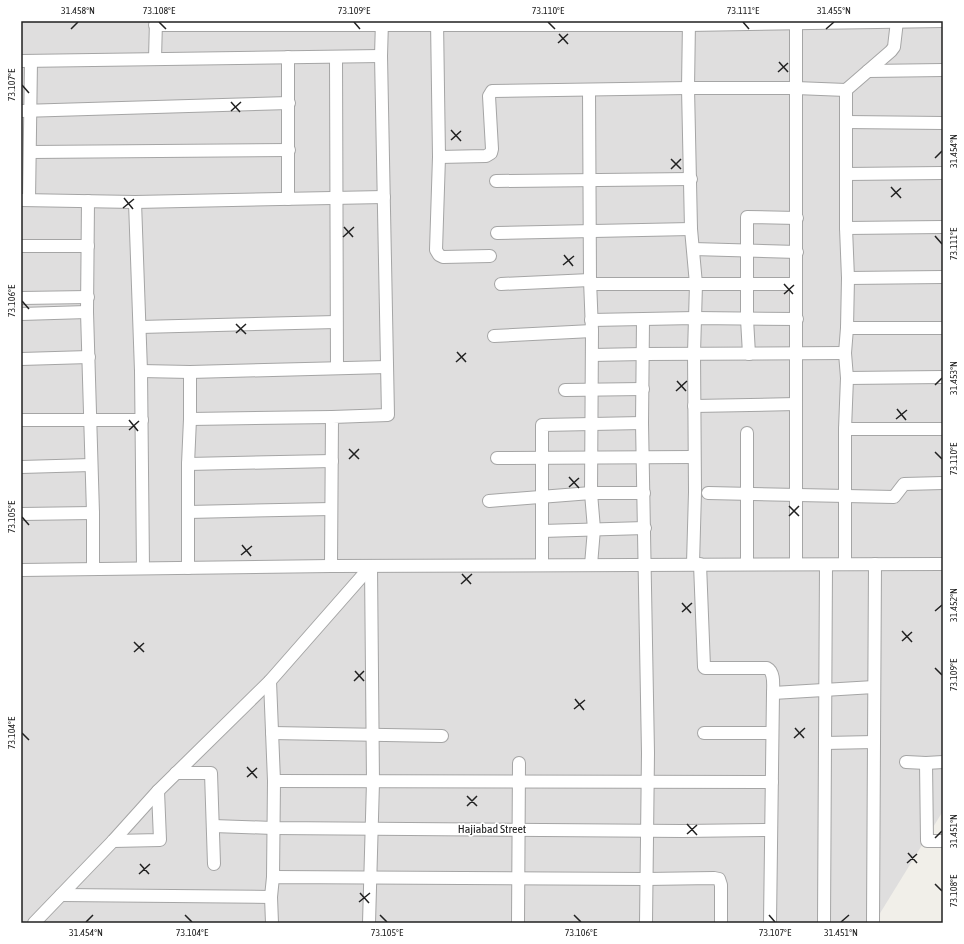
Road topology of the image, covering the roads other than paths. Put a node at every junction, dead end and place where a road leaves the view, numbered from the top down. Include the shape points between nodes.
1 (897, 21) edge
2 (943, 21) edge
3 (796, 22) edge
4 (156, 23) edge
5 (382, 23) edge
6 (437, 23) edge
7 (589, 23) edge
8 (689, 23) edge
9 (381, 56) junction
10 (288, 57) junction
11 (336, 57) junction
12 (155, 59) junction
13 (26, 61) edge
14 (943, 70) edge
15 (868, 71) junction
16 (688, 88) junction
17 (796, 88) junction
18 (589, 90) junction
19 (846, 90) junction
20 (289, 103) junction
21 (26, 111) edge
22 (846, 122) junction
23 (943, 123) edge
24 (289, 150) junction
25 (30, 152) junction
26 (439, 157) junction
27 (943, 173) edge
28 (846, 174) junction
29 (691, 179) junction
30 (590, 180) junction
31 (496, 181) dead end
32 (384, 197) junction
33 (336, 198) junction
34 (288, 199) junction
35 (25, 200) edge
36 (88, 201) junction
37 (136, 202) junction
38 (797, 218) junction
39 (943, 227) edge
40 (846, 228) junction
41 (691, 229) junction
42 (590, 231) junction
43 (497, 232) dead end
44 (21, 246) edge
45 (88, 246) junction
46 (693, 249) junction
47 (747, 250) junction
48 (797, 252) junction
49 (490, 256) dead end
50 (943, 277) edge
51 (848, 278) junction
52 (591, 282) junction
53 (501, 284) dead end
54 (696, 284) junction
55 (796, 284) junction
56 (747, 285) junction
57 (88, 297) junction
58 (21, 298) edge
59 (87, 312) junction
60 (21, 314) edge
61 (695, 318) junction
62 (747, 319) junction
63 (796, 319) junction
64 (643, 320) junction
65 (336, 322) junction
66 (592, 325) junction
67 (140, 327) junction
68 (847, 328) junction
69 (943, 328) edge
70 (494, 336) dead end
71 (694, 353) junction
72 (796, 353) junction
73 (845, 353) junction
74 (643, 354) junction
75 (749, 354) junction
76 (592, 355) junction
77 (89, 357) junction
78 (21, 359) edge
79 (387, 367) junction
80 (336, 368) junction
81 (141, 371) junction
82 (190, 372) junction
83 (943, 377) edge
84 (847, 378) junction
85 (643, 389) junction
86 (565, 390) dead end
87 (592, 390) junction
88 (796, 404) junction
89 (694, 406) junction
90 (332, 417) junction
91 (190, 419) junction
92 (21, 420) edge
93 (90, 420) junction
94 (142, 420) junction
95 (642, 423) junction
96 (592, 425) junction
97 (845, 429) junction
98 (943, 429) edge
99 (747, 433) dead end
100 (694, 457) junction
101 (497, 458) dead end
102 (543, 458) junction
103 (592, 458) junction
104 (643, 458) junction
105 (332, 461) junction
106 (188, 464) junction
107 (91, 465) junction
108 (21, 467) edge
109 (943, 483) edge
110 (708, 492) dead end
111 (591, 493) junction
112 (644, 493) junction
113 (747, 493) junction
114 (796, 495) junction
115 (543, 496) junction
116 (845, 496) junction
117 (489, 501) dead end
118 (331, 509) junction
119 (188, 512) junction
120 (93, 513) junction
121 (21, 514) edge
122 (645, 528) junction
123 (594, 529) junction
124 (542, 531) junction
125 (697, 564) junction
126 (747, 564) junction
127 (796, 564) junction
128 (826, 564) junction
129 (845, 564) junction
130 (875, 564) junction
131 (943, 564) edge
132 (542, 565) junction
133 (591, 565) junction
134 (646, 565) junction
135 (331, 566) junction
136 (371, 566) junction
137 (143, 568) junction
138 (188, 568) junction
139 (92, 569) junction
140 (21, 570) edge
141 (270, 682) junction
142 (874, 687) junction
143 (825, 691) junction
144 (773, 693) junction
145 (704, 733) dead end
146 (772, 733) junction
147 (272, 734) junction
148 (373, 735) junction
149 (442, 736) dead end
150 (874, 742) junction
151 (825, 743) junction
152 (906, 762) dead end
153 (943, 762) edge
154 (519, 763) dead end
155 (926, 763) junction
156 (176, 774) junction
157 (274, 781) junction
158 (519, 781) junction
159 (373, 782) junction
160 (648, 782) junction
161 (772, 782) junction
162 (158, 792) junction
163 (213, 826) junction
164 (273, 828) junction
165 (371, 829) junction
166 (518, 830) junction
167 (647, 830) junction
168 (771, 830) junction
169 (113, 841) junction
170 (943, 841) edge
171 (214, 864) dead end
172 (274, 877) junction
173 (370, 877) junction
174 (518, 878) junction
175 (646, 879) junction
176 (61, 895) junction
177 (271, 897) junction
178 (34, 923) edge
179 (272, 923) edge
180 (369, 923) edge
181 (518, 923) edge
182 (646, 923) edge
183 (721, 923) edge
184 (770, 923) edge
185 (824, 923) edge
186 (873, 923) edge

1 - 2 street
1 - 3 street
1 - 15 street via 894,47
3 - 8 street
3 - 17 street
4 - 5 street
4 - 12 street
5 - 6 street
5 - 9 street
6 - 7 street
6 - 26 street
7 - 8 street
8 - 16 street
9 - 11 street
9 - 32 street
10 - 11 street
10 - 12 street
10 - 20 street
11 - 33 street
12 - 13 street
13 - 21 street
14 - 15 street
15 - 19 street
16 - 17 street
16 - 18 street
16 - 29 street
17 - 19 street
17 - 38 street
18 - 26 street via 492,91 489,96 491,153 486,156
18 - 30 street
19 - 22 street
20 - 21 street
20 - 24 street
21 - 25 street
22 - 23 street
22 - 28 street
24 - 25 street
24 - 34 street
25 - 35 street
26 - 49 street via 436,250 443,257
27 - 28 street
28 - 40 street
29 - 30 street
29 - 41 street
30 - 31 street
30 - 42 street
32 - 33 street
32 - 79 street
33 - 34 street
33 - 65 street
34 - 37 street
35 - 36 street
36 - 37 street
36 - 45 street
37 - 67 street
38 - 47 street via 747,217
38 - 48 street
39 - 40 street
40 - 51 street
41 - 42 street
41 - 46 street
42 - 43 street
42 - 52 street
44 - 45 street
45 - 57 street
46 - 47 street
46 - 54 street
47 - 48 street
47 - 56 street
48 - 55 street
50 - 51 street
51 - 68 street
52 - 53 street
52 - 54 street
52 - 66 street
54 - 56 street
54 - 61 street
55 - 56 street
55 - 63 street
56 - 62 street
57 - 58 street
57 - 59 street
59 - 60 street
59 - 77 street
61 - 62 street
61 - 64 street
61 - 71 street
62 - 63 street
62 - 75 street
63 - 72 street
64 - 66 street
64 - 74 street
65 - 67 street
65 - 80 street
66 - 70 street
66 - 76 street
67 - 81 street
68 - 69 street
68 - 73 street
71 - 74 street
71 - 75 street
71 - 89 street
72 - 73 street
72 - 75 street
72 - 88 street
73 - 84 street
74 - 76 street
74 - 85 street
76 - 87 street
77 - 78 street
77 - 93 street
79 - 80 street
79 - 90 street via 388,415
80 - 82 street
81 - 82 street
81 - 94 street
82 - 91 street
83 - 84 street
84 - 97 street
85 - 87 street
85 - 95 street
86 - 87 street
87 - 96 street
88 - 89 street
88 - 114 street
89 - 100 street
90 - 91 street
90 - 105 street
91 - 106 street
92 - 93 street
93 - 94 street
93 - 107 street
94 - 137 street
95 - 96 street
95 - 104 street
96 - 102 street via 542,425
96 - 103 street
97 - 98 street
97 - 116 street
99 - 113 street
100 - 104 street
100 - 125 street
101 - 102 street
102 - 103 street
102 - 115 street
103 - 104 street
103 - 111 street
104 - 112 street
105 - 106 street
105 - 118 street
106 - 119 street
107 - 108 street
107 - 120 street
109 - 116 street via 904,484 894,497
110 - 113 street
111 - 112 street
111 - 115 street
111 - 123 street
112 - 122 street
113 - 114 street
113 - 126 street
114 - 116 street
114 - 127 street
115 - 117 street
115 - 124 street
116 - 129 street
118 - 119 street
118 - 135 street
119 - 138 street
120 - 121 street
120 - 139 street
122 - 123 street
122 - 134 street
123 - 124 street
123 - 133 street
124 - 132 street
125 - 126 street
125 - 134 street
125 - 144 street via 704,667 767,668 772,673
126 - 127 street
127 - 128 street
128 - 129 street
128 - 143 street
129 - 130 street
130 - 131 street
130 - 142 street
132 - 133 street
132 - 136 street
133 - 134 street
134 - 160 street
135 - 136 street
135 - 138 street
136 - 141 street
136 - 148 street
137 - 138 street
137 - 139 street
139 - 140 street
141 - 147 street
141 - 156 street
142 - 143 street
142 - 150 street
143 - 144 street
143 - 151 street
144 - 146 street
145 - 146 street
146 - 161 street
147 - 148 street
147 - 157 street
148 - 149 street
148 - 159 street
150 - 151 street
150 - 186 street
151 - 185 street
152 - 155 street
153 - 155 street
154 - 158 street
155 - 170 street via 927,841
156 - 162 street
156 - 163 street via 211,773
157 - 159 street
157 - 164 street
158 - 159 street
158 - 160 street
158 - 166 street
159 - 165 street
160 - 161 street
160 - 167 street
161 - 168 street
162 - 169 street
162 - 169 street via 160,840
163 - 164 street, Hajiabad Street
163 - 171 street
164 - 165 street, Hajiabad Street
164 - 172 street
165 - 166 street, Hajiabad Street
165 - 173 street
166 - 167 street, Hajiabad Street
166 - 174 street
167 - 168 street, Hajiabad Street
167 - 175 street
168 - 184 street
169 - 176 street
172 - 173 street
172 - 177 street
173 - 174 street
173 - 180 street
174 - 175 street
174 - 181 street
175 - 182 street
175 - 183 street via 720,879
176 - 177 street
176 - 178 street
177 - 179 street

